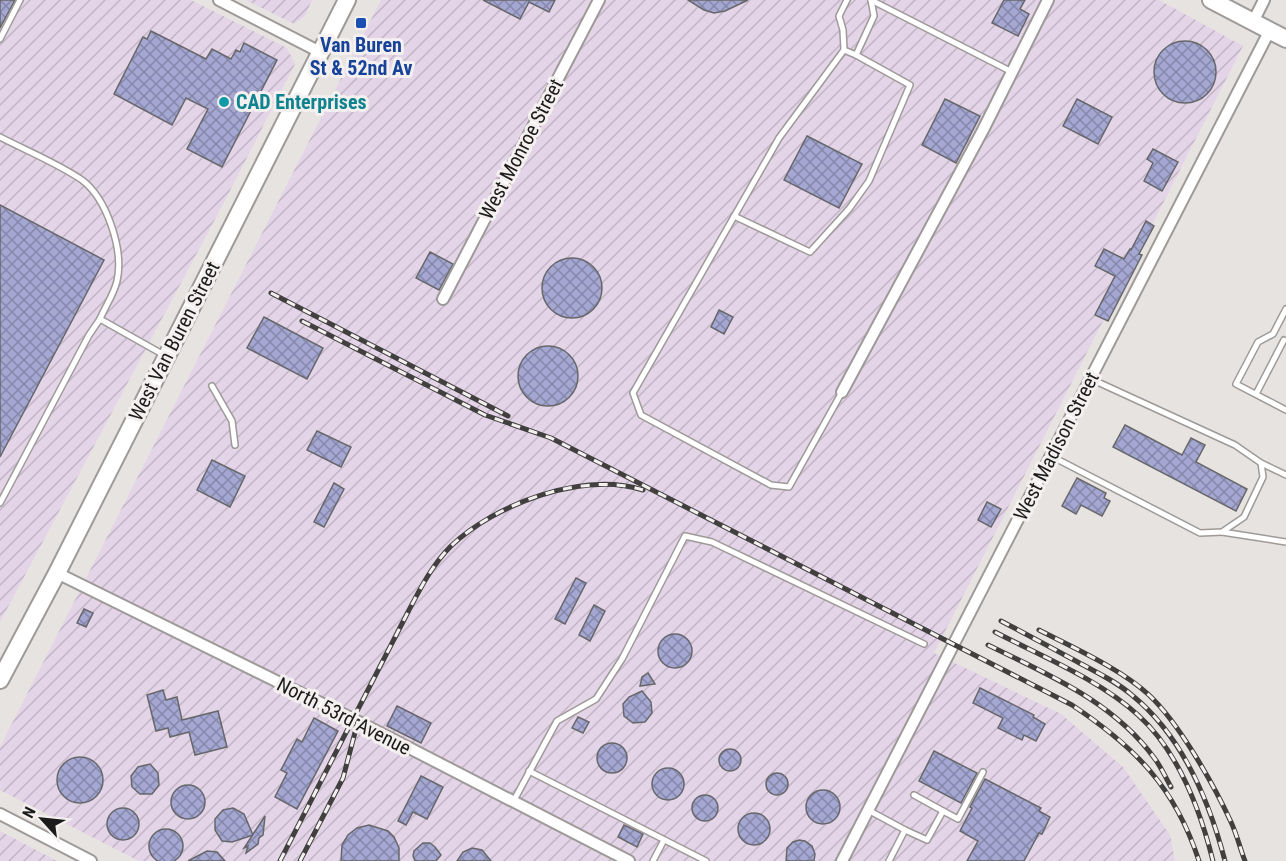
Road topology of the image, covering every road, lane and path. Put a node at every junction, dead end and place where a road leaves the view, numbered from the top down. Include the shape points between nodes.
1 (20, 0) edge
2 (219, 0) edge
3 (346, 0) edge
4 (599, 0) edge
5 (847, 0) edge
6 (871, 0) edge
7 (1048, 0) edge
8 (1211, 0) edge
9 (1264, 0) edge
10 (1253, 22) junction
11 (1270, 30) junction
12 (0, 39) edge
13 (1286, 39) edge
14 (844, 50) junction
15 (320, 52) junction
16 (856, 55) junction
17 (1012, 72) junction
18 (0, 137) edge
19 (734, 216) junction
20 (443, 299) dead end
21 (1286, 309) edge
22 (100, 319) junction
23 (1273, 334) junction
24 (1285, 341) edge
25 (166, 357) junction
26 (1091, 379) junction
27 (212, 386) dead end
28 (842, 392) joint
29 (1256, 394) junction
30 (1286, 410) edge
31 (235, 444) dead end
32 (1051, 456) junction
33 (1262, 463) junction
34 (1286, 475) edge
35 (0, 502) edge
36 (1222, 532) junction
37 (1286, 542) edge
38 (57, 573) junction
39 (924, 644) dead end
40 (0, 680) edge
41 (529, 771) junction
42 (983, 772) dead end
43 (914, 795) dead end
44 (513, 802) junction
45 (868, 810) junction
46 (943, 811) junction
47 (0, 814) edge
48 (905, 830) junction
49 (664, 840) junction
50 (91, 861) edge
51 (629, 861) edge
52 (653, 861) edge
53 (706, 861) edge
54 (842, 861) edge
55 (889, 861) edge

1 - 12 lane
2 - 15 street
3 - 15 main road, West Van Buren Street
4 - 20 street, West Monroe Street
5 - 14 lane via 839,16
6 - 16 lane via 874,16
6 - 17 lane
7 - 17 street
8 - 10 main road
9 - 10 street
10 - 11 main road
11 - 13 main road
11 - 26 street, West Madison Street
14 - 16 lane
14 - 19 lane via 779,138
15 - 25 main road, West Van Buren Street
16 - 19 lane via 910,85 869,181 849,209 810,252
17 - 28 street
18 - 22 lane via 83,181 97,195 112,228 119,268 117,283
19 - 28 lane via 633,393 641,415 771,484 789,487
21 - 23 lane
22 - 25 lane
22 - 35 lane
23 - 24 lane
23 - 29 lane via 1257,342 1236,384
24 - 29 lane
25 - 38 main road, West Van Buren Street
26 - 32 street, West Madison Street
26 - 33 lane via 1235,445
27 - 31 lane via 232,421
29 - 30 lane
32 - 36 lane via 1200,532
32 - 45 street, West Madison Street
33 - 34 lane
33 - 36 lane via 1263,477 1244,517
36 - 37 lane
38 - 40 main road, West Van Buren Street
38 - 44 street, North 53rd Avenue
39 - 41 lane via 712,542 685,536 622,659 596,699 557,721
41 - 44 lane
41 - 49 lane
42 - 46 lane via 958,819
43 - 46 lane
44 - 51 street, North 53rd Avenue
45 - 48 lane
45 - 54 street, West Madison Street
46 - 48 lane via 927,840
47 - 50 street
48 - 55 lane
49 - 52 lane
49 - 53 lane

